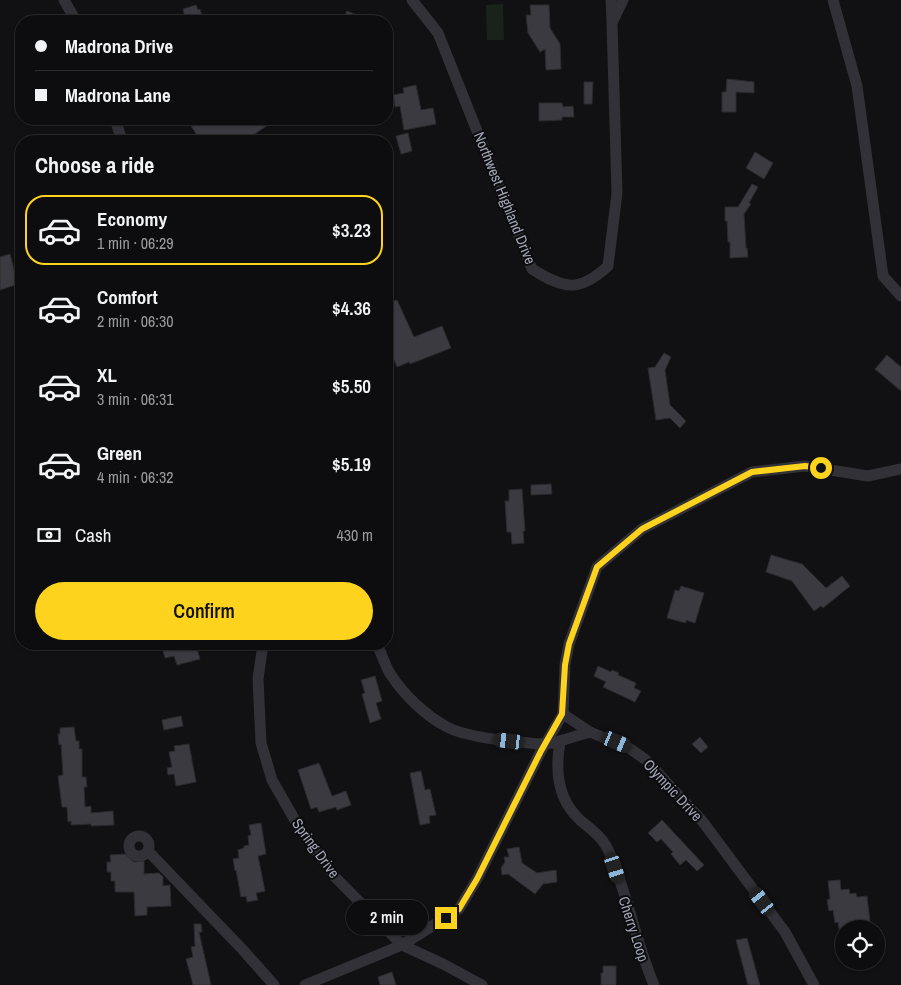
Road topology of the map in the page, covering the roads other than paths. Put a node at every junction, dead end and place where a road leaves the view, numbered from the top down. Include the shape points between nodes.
1 (64, 0) edge
2 (412, 0) edge
3 (611, 0) edge
4 (622, 0) edge
5 (833, 0) edge
6 (73, 15) edge
7 (612, 22) junction
8 (901, 296) edge
9 (901, 469) edge
10 (262, 650) edge
11 (380, 650) edge
12 (562, 714) junction
13 (590, 732) junction
14 (557, 743) junction
15 (148, 851) dead end
16 (402, 945) junction
17 (274, 985) edge
18 (305, 985) edge
19 (482, 985) edge
20 (654, 985) edge
21 (814, 985) edge

1 - 6 street
2 - 7 street, Northwest Highland Drive via 438,33 532,269 552,282 572,286 594,279 608,266 617,193
3 - 7 street
4 - 7 street, Northwest Highland Drive
5 - 8 street via 857,86 883,276
9 - 12 street via 868,476 805,466 752,472 642,529 597,567 569,644
10 - 16 street, Spring Drive via 258,679 261,743 272,780 300,830 335,877
11 - 14 street, bridge via 391,675 414,703 447,728 488,738
12 - 13 street, Olympic Drive
12 - 16 street via 459,909
13 - 14 street
13 - 21 street, Olympic Drive via 629,748 646,760 703,822 785,932
14 - 20 street, Cherry Loop via 558,778 563,796 579,819 597,833 610,852
15 - 17 street
16 - 18 street
16 - 19 street, Spring Drive

